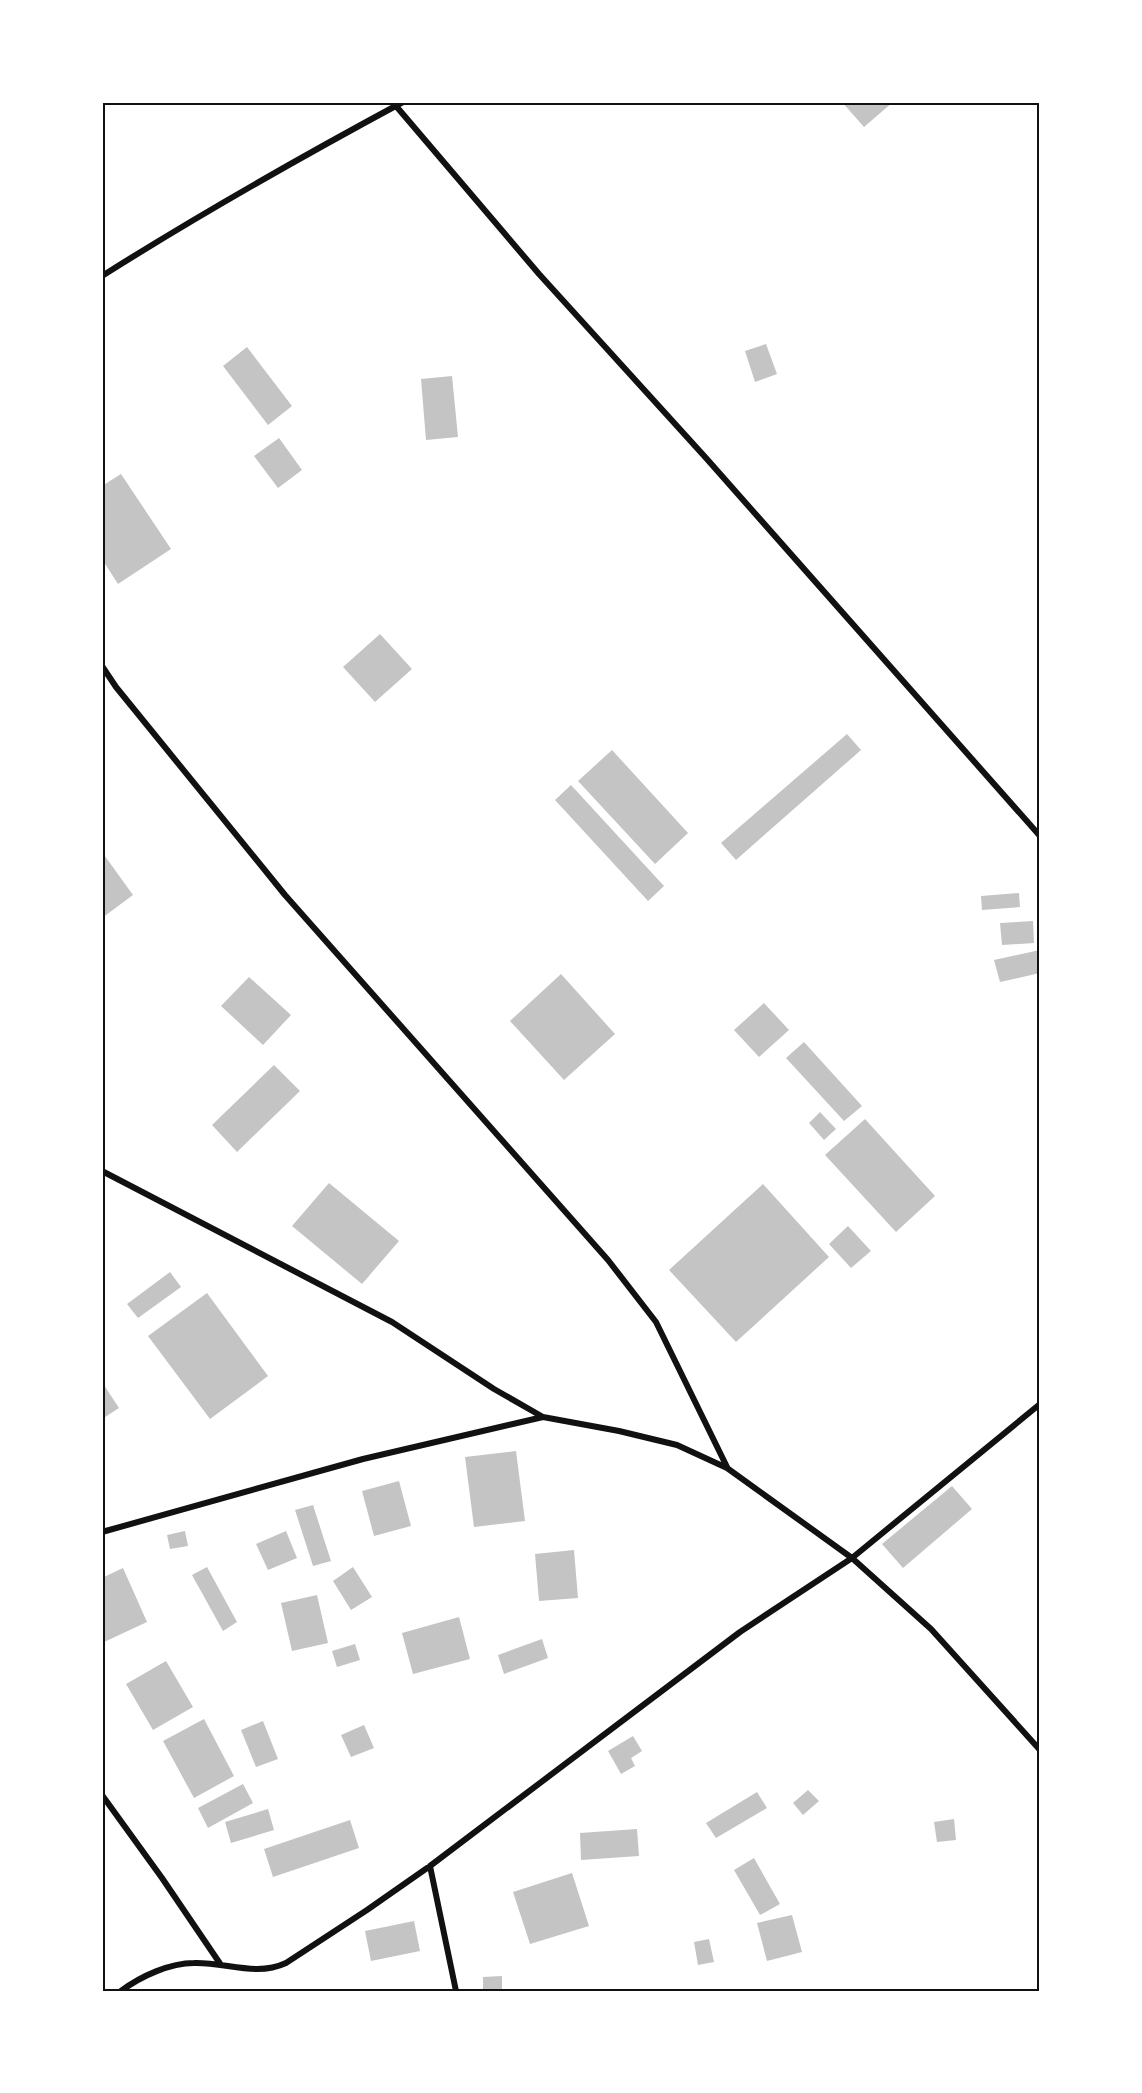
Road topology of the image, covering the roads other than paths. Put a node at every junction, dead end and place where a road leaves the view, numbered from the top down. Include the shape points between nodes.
1 (403, 102) edge
2 (396, 106) junction
3 (102, 276) edge
4 (102, 666) edge
5 (1040, 836) edge
6 (102, 1171) edge
7 (1040, 1404) edge
8 (543, 1417) junction
9 (727, 1468) junction
10 (102, 1532) edge
11 (852, 1558) junction
12 (1040, 1750) edge
13 (102, 1795) edge
14 (430, 1866) junction
15 (221, 1965) junction
16 (121, 1991) edge
17 (456, 1991) edge

1 - 2 street
2 - 3 street via 345,132
2 - 5 street via 539,274
4 - 9 street via 285,895 608,1260 656,1322
6 - 8 street via 392,1322
7 - 11 street
8 - 9 street via 677,1445
8 - 10 street via 363,1459
9 - 11 street
11 - 12 street via 931,1629
11 - 14 street via 740,1632
13 - 15 street
14 - 15 street via 286,1964 257,1971
14 - 17 street
15 - 16 street via 180,1964

